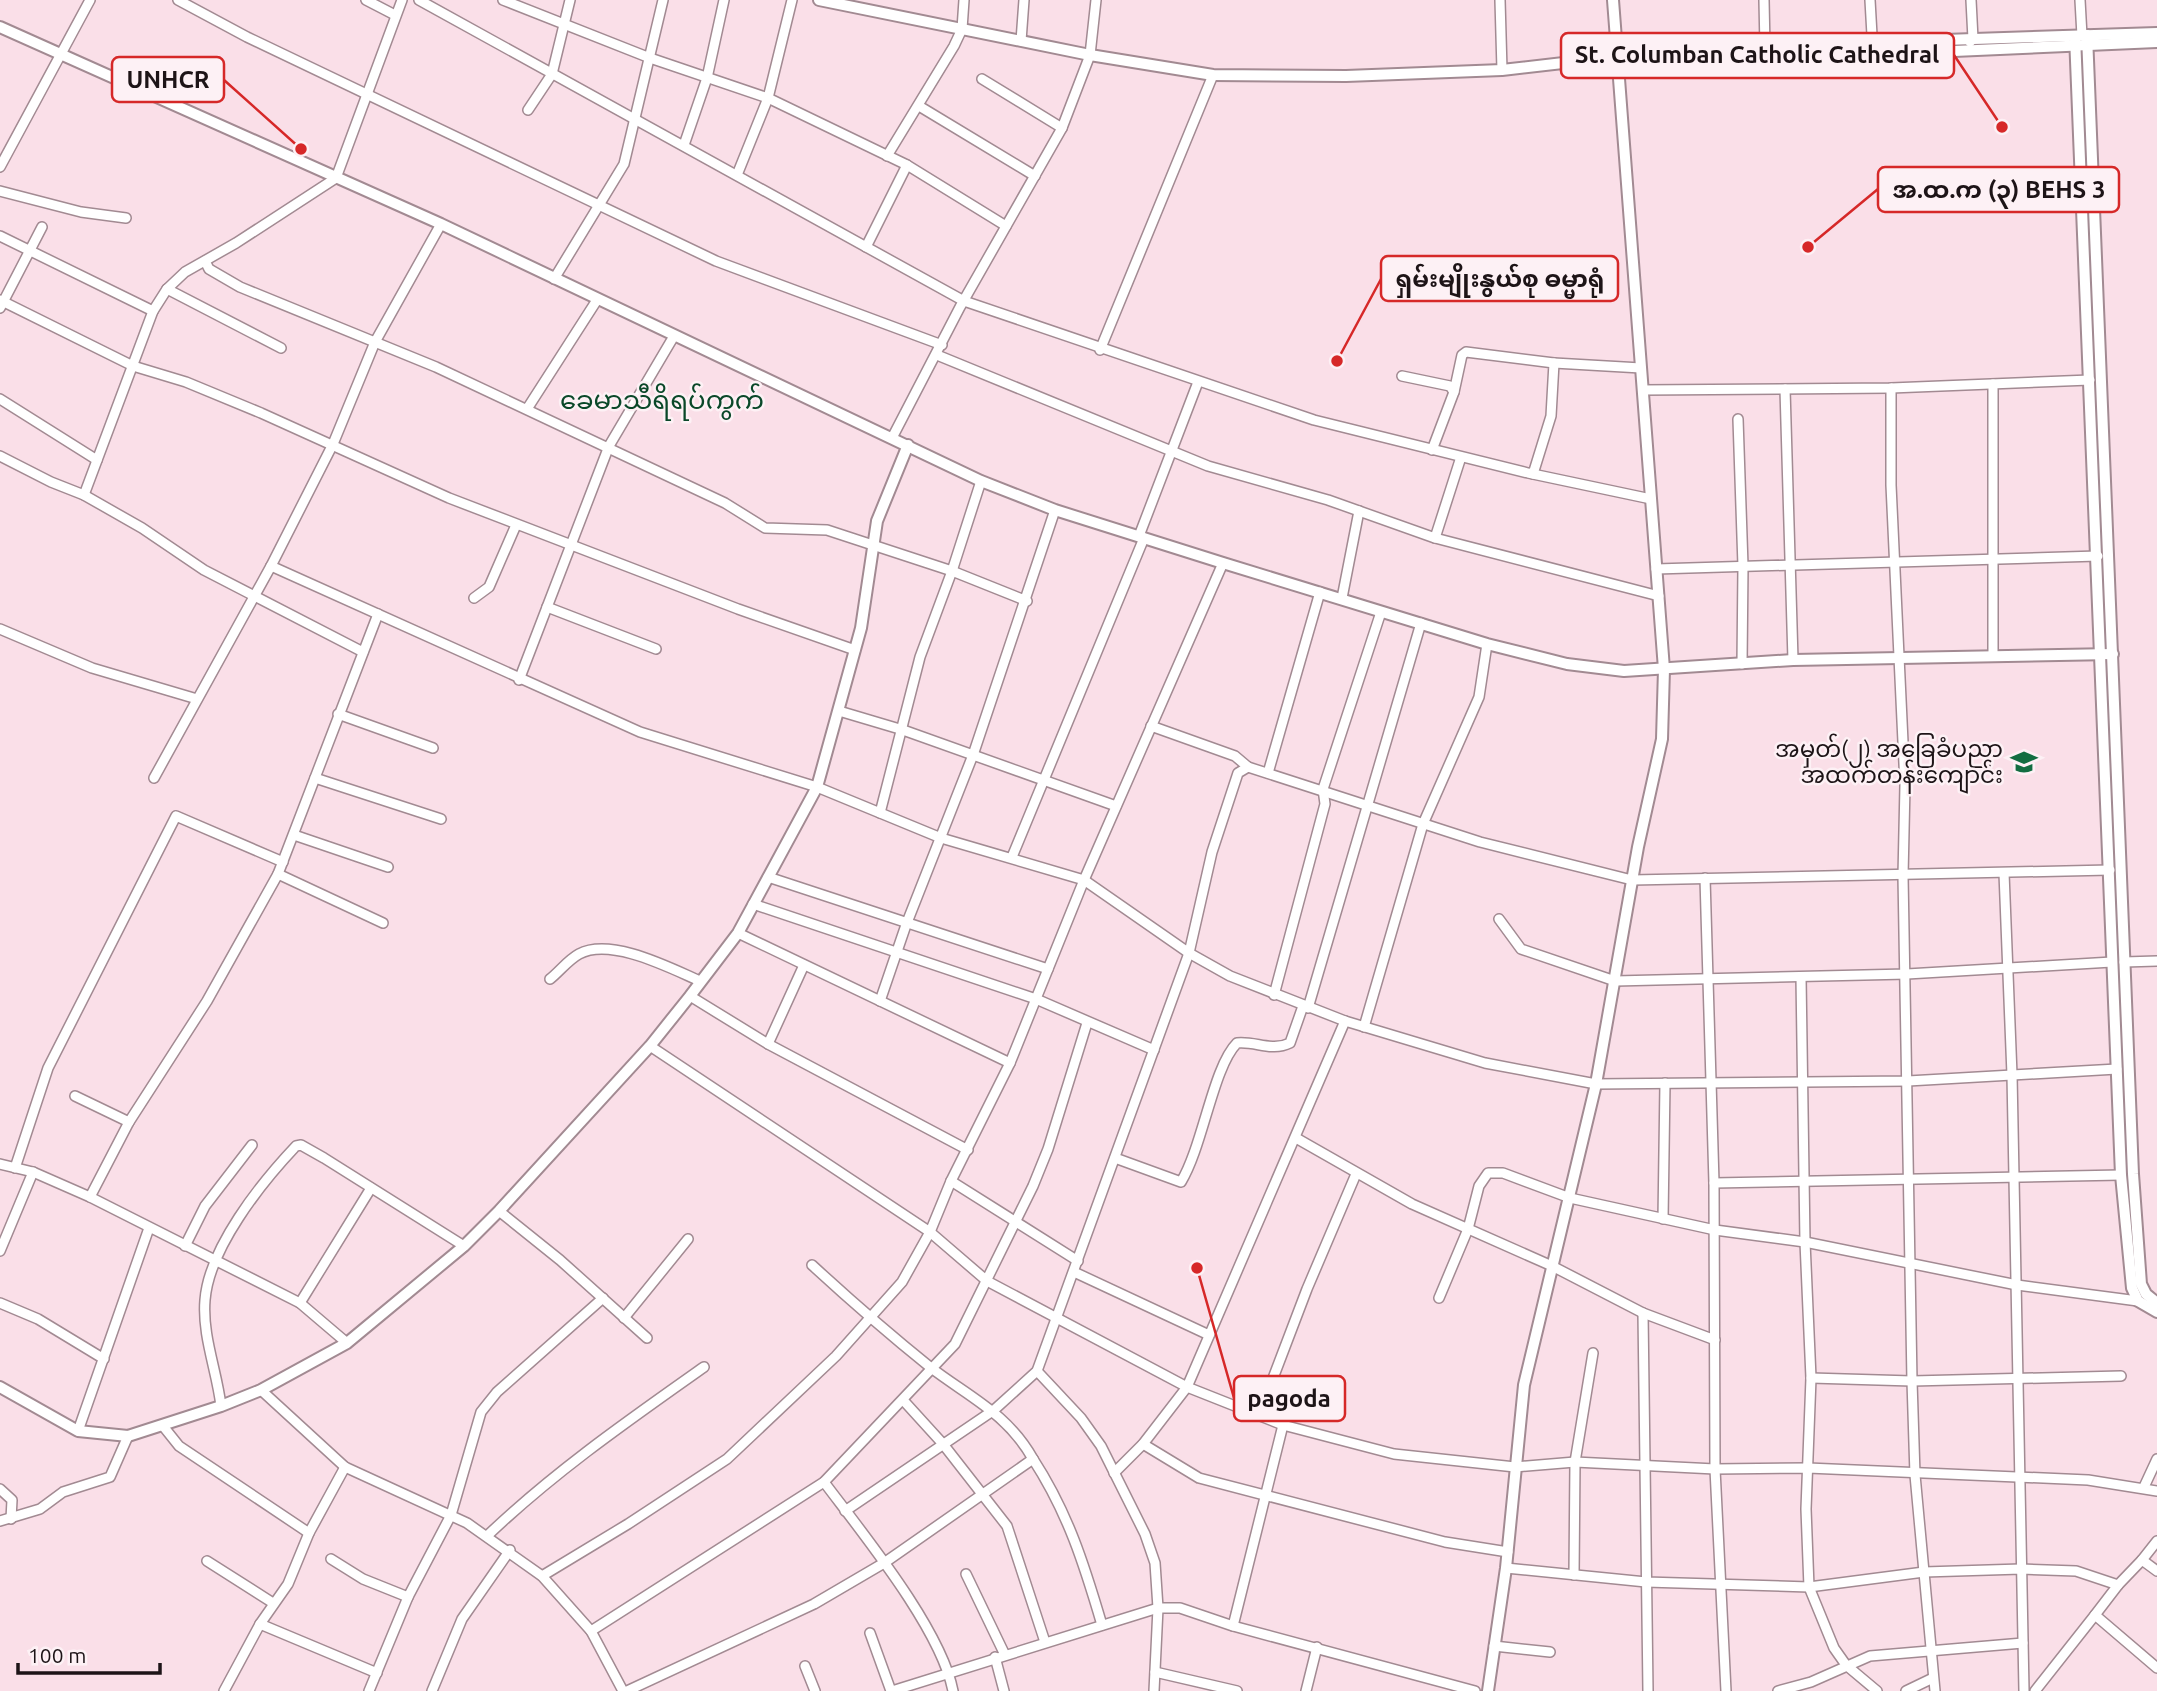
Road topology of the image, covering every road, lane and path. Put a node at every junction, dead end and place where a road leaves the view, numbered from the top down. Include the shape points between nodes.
1 (90, 0) edge
2 (178, 0) edge
3 (366, 0) edge
4 (401, 0) edge
5 (419, 0) edge
6 (503, 0) edge
7 (570, 0) edge
8 (663, 0) edge
9 (724, 0) edge
10 (792, 0) edge
11 (819, 0) edge
12 (964, 0) edge
13 (1024, 0) edge
14 (1096, 0) edge
15 (1500, 0) edge
16 (1613, 0) edge
17 (1764, 0) edge
18 (1870, 0) edge
19 (1971, 0) edge
20 (2080, 0) edge
21 (847, 3) edge
22 (395, 15) junction
23 (0, 27) edge
24 (564, 27) junction
25 (962, 29) junction
26 (2157, 33) edge
27 (1973, 39) junction
28 (2081, 39) junction
29 (1021, 41) junction
30 (2157, 41) edge
31 (1873, 47) junction
32 (1765, 48) junction
33 (1965, 49) junction
34 (62, 53) junction
35 (1090, 55) junction
36 (1615, 57) junction
37 (650, 58) junction
38 (1502, 70) junction
39 (552, 74) junction
40 (1213, 75) junction
41 (707, 78) junction
42 (982, 79) dead end
43 (368, 95) junction
44 (768, 98) junction
45 (919, 106) junction
46 (528, 110) dead end
47 (637, 118) junction
48 (1062, 128) junction
49 (684, 145) junction
50 (887, 156) junction
51 (907, 166) junction
52 (0, 167) edge
53 (737, 174) junction
54 (1035, 176) junction
55 (336, 178) junction
56 (0, 191) edge
57 (600, 203) junction
58 (126, 218) dead end
59 (441, 224) junction
60 (1006, 226) junction
61 (43, 228) dead end
62 (0, 236) edge
63 (866, 247) junction
64 (29, 250) junction
65 (205, 261) junction
66 (554, 279) junction
67 (167, 289) junction
68 (597, 300) junction
69 (964, 301) junction
70 (1, 303) edge
71 (153, 311) junction
72 (674, 336) junction
73 (375, 342) junction
74 (942, 345) junction
75 (281, 348) dead end
76 (1100, 350) junction
77 (937, 355) junction
78 (1554, 363) junction
79 (133, 366) junction
80 (1641, 368) junction
81 (1402, 376) dead end
82 (2090, 380) junction
83 (1198, 382) junction
84 (1993, 384) junction
85 (1891, 388) junction
86 (1786, 389) junction
87 (1643, 390) junction
88 (1454, 392) junction
89 (0, 399) edge
90 (527, 409) junction
91 (1738, 419) dead end
92 (892, 438) junction
93 (333, 444) junction
94 (908, 445) junction
95 (607, 450) junction
96 (1432, 450) junction
97 (1172, 453) junction
98 (0, 456) edge
99 (1461, 457) junction
100 (97, 460) junction
101 (1533, 474) junction
102 (981, 481) junction
103 (84, 495) junction
104 (1651, 499) junction
105 (1055, 510) junction
106 (1360, 511) junction
107 (516, 526) junction
108 (1141, 537) junction
109 (1434, 538) junction
110 (570, 544) junction
111 (873, 544) junction
112 (2098, 556) junction
113 (1991, 559) junction
114 (1895, 561) junction
115 (1223, 563) junction
116 (1788, 565) junction
117 (271, 566) junction
118 (1743, 566) junction
119 (1657, 569) junction
120 (952, 572) junction
121 (1320, 592) junction
122 (255, 595) junction
123 (1658, 596) junction
124 (474, 598) dead end
125 (1342, 598) junction
126 (1027, 601) junction
127 (547, 607) junction
128 (1381, 612) junction
129 (378, 614) junction
130 (1421, 623) junction
131 (0, 629) edge
132 (1487, 644) junction
133 (656, 649) dead end
134 (855, 650) junction
135 (363, 652) junction
136 (2107, 654) junction
137 (1993, 655) junction
138 (1899, 657) junction
139 (1793, 660) junction
140 (1742, 664) junction
141 (1664, 669) junction
142 (519, 680) junction
143 (197, 699) junction
144 (839, 712) junction
145 (338, 714) junction
146 (1151, 726) junction
147 (903, 730) junction
148 (433, 748) dead end
149 (973, 755) junction
150 (1248, 767) junction
151 (1268, 773) junction
152 (154, 778) dead end
153 (315, 778) junction
154 (1042, 781) junction
155 (817, 787) junction
156 (1323, 789) junction
157 (1366, 805) junction
158 (1116, 806) junction
159 (880, 813) junction
160 (441, 819) dead end
161 (1423, 824) junction
162 (294, 835) junction
163 (941, 838) junction
164 (1012, 857) junction
165 (284, 862) junction
166 (388, 867) dead end
167 (2110, 870) junction
168 (2004, 873) junction
169 (278, 874) junction
170 (1903, 876) junction
171 (768, 877) junction
172 (1704, 878) junction
173 (1084, 880) junction
174 (1632, 880) junction
175 (753, 904) junction
176 (1499, 919) dead end
177 (383, 922) dead end
178 (906, 925) junction
179 (738, 933) junction
180 (897, 952) junction
181 (1189, 953) junction
182 (2157, 961) edge
183 (2112, 962) junction
184 (2124, 962) junction
185 (804, 965) junction
186 (1048, 969) junction
187 (2007, 969) junction
188 (1907, 974) junction
189 (1801, 977) junction
190 (550, 979) dead end
191 (700, 981) junction
192 (1615, 981) junction
193 (1706, 981) junction
194 (1274, 995) junction
195 (690, 996) junction
196 (1036, 999) junction
197 (880, 1001) junction
198 (1306, 1007) junction
199 (1345, 1021) junction
200 (1087, 1023) junction
201 (1364, 1027) junction
202 (768, 1044) junction
203 (650, 1046) junction
204 (1154, 1050) junction
205 (1010, 1063) junction
206 (2117, 1069) junction
207 (2012, 1075) junction
208 (1802, 1081) junction
209 (1908, 1081) junction
210 (1665, 1083) junction
211 (1712, 1083) junction
212 (1596, 1084) junction
213 (75, 1096) dead end
214 (129, 1122) junction
215 (1296, 1138) junction
216 (252, 1145) dead end
217 (968, 1150) junction
218 (1115, 1158) junction
219 (0, 1164) edge
220 (15, 1168) junction
221 (33, 1172) junction
222 (1356, 1174) junction
223 (2014, 1175) junction
224 (2121, 1175) junction
225 (951, 1181) junction
226 (1909, 1181) junction
227 (1805, 1182) junction
228 (1714, 1183) junction
229 (371, 1188) junction
230 (90, 1197) junction
231 (1570, 1198) junction
232 (499, 1211) junction
233 (1016, 1219) junction
234 (1663, 1219) junction
235 (149, 1228) junction
236 (1468, 1229) junction
237 (1715, 1230) junction
238 (930, 1232) junction
239 (688, 1239) dead end
240 (1805, 1242) junction
241 (185, 1245) junction
242 (464, 1247) junction
243 (0, 1251) edge
244 (1078, 1261) junction
245 (216, 1262) junction
246 (1909, 1262) junction
247 (812, 1265) dead end
248 (1552, 1266) junction
249 (1074, 1272) junction
250 (987, 1281) junction
251 (2017, 1285) junction
252 (603, 1298) junction
253 (1439, 1298) dead end
254 (2138, 1301) junction
255 (0, 1303) edge
256 (300, 1303) junction
257 (2157, 1303) edge
258 (2157, 1312) edge
259 (1643, 1313) junction
260 (1059, 1316) junction
261 (624, 1318) junction
262 (869, 1318) junction
263 (1209, 1335) junction
264 (647, 1338) dead end
265 (1715, 1340) junction
266 (347, 1343) junction
267 (1592, 1353) dead end
268 (104, 1359) junction
269 (704, 1367) dead end
270 (933, 1369) junction
271 (1037, 1371) junction
272 (2121, 1376) dead end
273 (1811, 1378) junction
274 (2018, 1379) junction
275 (1912, 1381) junction
276 (0, 1387) edge
277 (1186, 1387) junction
278 (261, 1390) junction
279 (903, 1400) junction
280 (220, 1406) junction
281 (994, 1410) junction
282 (1259, 1415) junction
283 (1283, 1425) junction
284 (163, 1426) junction
285 (78, 1431) junction
286 (128, 1436) junction
287 (943, 1444) junction
288 (1143, 1444) junction
289 (1033, 1459) junction
290 (2157, 1459) edge
291 (1575, 1462) junction
292 (1644, 1463) junction
293 (345, 1467) junction
294 (1515, 1467) junction
295 (1808, 1468) junction
296 (1715, 1469) junction
297 (1114, 1473) junction
298 (1915, 1475) junction
299 (2022, 1479) junction
300 (824, 1482) junction
301 (2144, 1487) junction
302 (0, 1489) edge
303 (2157, 1491) edge
304 (983, 1493) junction
305 (1267, 1497) junction
306 (845, 1511) junction
307 (451, 1515) junction
308 (11, 1519) junction
309 (0, 1521) edge
310 (309, 1533) junction
311 (487, 1536) junction
312 (2157, 1542) edge
313 (510, 1550) junction
314 (1508, 1552) junction
315 (331, 1559) dead end
316 (2142, 1560) junction
317 (207, 1561) dead end
318 (884, 1563) junction
319 (1506, 1568) junction
320 (2021, 1569) junction
321 (2157, 1571) edge
322 (1924, 1573) junction
323 (966, 1574) dead end
324 (1574, 1575) junction
325 (542, 1576) junction
326 (1646, 1582) junction
327 (2118, 1585) junction
328 (1721, 1586) junction
329 (1809, 1587) junction
330 (408, 1597) junction
331 (274, 1603) junction
332 (1158, 1608) junction
333 (2095, 1615) junction
334 (260, 1624) junction
335 (1102, 1625) junction
336 (1233, 1626) junction
337 (591, 1631) junction
338 (870, 1633) dead end
339 (1045, 1642) junction
340 (2023, 1643) junction
341 (1494, 1646) junction
342 (1317, 1647) junction
343 (1550, 1652) dead end
344 (1931, 1653) junction
345 (1000, 1656) junction
346 (1846, 1665) junction
347 (805, 1666) dead end
348 (2157, 1668) edge
349 (1155, 1672) junction
350 (377, 1673) junction
351 (950, 1675) junction
352 (1933, 1678) junction
353 (2024, 1686) edge
354 (228, 1690) edge
355 (369, 1691) edge
356 (432, 1691) edge
357 (625, 1691) edge
358 (814, 1691) edge
359 (892, 1691) edge
360 (953, 1691) edge
361 (1004, 1691) edge
362 (1154, 1691) edge
363 (1237, 1691) edge
364 (1306, 1691) edge
365 (1475, 1691) edge
366 (1488, 1691) edge
367 (1648, 1691) edge
368 (1726, 1691) edge
369 (1778, 1691) edge
370 (1877, 1691) edge
371 (1906, 1691) edge
372 (1935, 1691) edge
373 (2035, 1691) edge

1 - 34 street
2 - 43 street
3 - 22 street
4 - 22 street
5 - 39 street
6 - 24 street
7 - 24 street
8 - 37 street
9 - 41 street
10 - 44 street
11 - 21 street
12 - 25 street
13 - 29 street
14 - 35 street
15 - 38 street
16 - 36 street
17 - 32 street
18 - 31 street
19 - 27 street
20 - 28 street
21 - 25 street
22 - 43 street
23 - 34 street
24 - 37 street
24 - 39 street
25 - 29 street
25 - 45 street
26 - 28 street
27 - 28 street
27 - 31 street
27 - 33 street
28 - 30 street
28 - 33 street
28 - 82 street
28 - 136 street
29 - 35 street
31 - 32 street
31 - 33 street
31 - 36 street via 1638,65
32 - 36 street via 1642,50
34 - 52 street
34 - 55 street
35 - 40 street
35 - 48 street
36 - 38 street
36 - 80 street
37 - 41 street
37 - 47 street
38 - 40 street
39 - 46 street
39 - 47 street
40 - 76 street
41 - 44 street
41 - 49 street
42 - 48 street
43 - 55 street
43 - 57 street
44 - 50 street
44 - 53 street
45 - 50 street
45 - 54 street
47 - 49 street
47 - 57 street via 624,163
48 - 54 street
49 - 53 street
50 - 51 street
51 - 60 street
51 - 63 street
53 - 63 street
54 - 60 street
55 - 59 street
55 - 65 street
56 - 58 street via 81,212
57 - 66 street
57 - 74 street via 716,261
59 - 66 street
59 - 73 street
60 - 69 street
61 - 64 street
62 - 64 street
63 - 69 street
64 - 70 street
64 - 71 street
65 - 67 street
65 - 73 street via 209,269 240,287
66 - 68 street
67 - 71 street
67 - 75 street
68 - 72 street
68 - 90 street
69 - 74 street
69 - 76 street
70 - 79 street
71 - 79 street
72 - 92 street
72 - 95 street
73 - 90 street
73 - 93 street
74 - 77 street
76 - 83 street
77 - 92 street
77 - 97 street
78 - 80 street
78 - 88 street via 1466,352
78 - 101 street via 1551,416
79 - 93 street via 186,382
79 - 100 street
80 - 87 street
81 - 88 street via 1450,386
82 - 84 street
82 - 112 street
83 - 96 street via 1314,420
83 - 97 street
84 - 85 street
84 - 113 street
85 - 86 street
85 - 114 street
86 - 87 street
86 - 116 street
87 - 104 street
88 - 96 street
89 - 100 street
90 - 95 street
91 - 118 street
92 - 94 street
93 - 107 street
93 - 117 street
94 - 102 street
94 - 111 street via 877,521
95 - 110 street
95 - 111 street via 725,503 765,528 827,530
96 - 99 street
97 - 106 street
97 - 108 street
98 - 103 street
99 - 101 street
99 - 109 street
100 - 103 street
101 - 104 street
102 - 105 street
102 - 120 street
103 - 122 street via 204,570
104 - 119 street
105 - 108 street
105 - 126 street
106 - 109 street
106 - 125 street
107 - 110 street
107 - 124 street via 489,587
108 - 115 street
108 - 154 street via 1108,633
109 - 123 street
110 - 127 street
110 - 134 street
111 - 120 street
111 - 134 street
112 - 113 street
112 - 136 street
113 - 114 street
113 - 137 street
114 - 116 street
114 - 138 street
115 - 121 street
115 - 146 street
116 - 118 street
116 - 139 street
117 - 122 street
117 - 129 street
118 - 119 street
118 - 140 street
119 - 123 street
120 - 126 street
120 - 147 street via 920,657
121 - 125 street
121 - 151 street
122 - 135 street
122 - 143 street
123 - 141 street
125 - 128 street
126 - 149 street
127 - 133 street
127 - 142 street
128 - 130 street
128 - 156 street
129 - 135 street
129 - 142 street
130 - 132 street
130 - 157 street
131 - 143 street via 92,668
132 - 141 street via 1596,669
132 - 161 street via 1479,697
134 - 144 street
135 - 145 street
136 - 137 street
136 - 167 street
136 - 184 street
137 - 138 street
138 - 139 street
138 - 170 street via 1905,785
139 - 140 street
140 - 141 street
141 - 174 street via 1662,739
142 - 155 street via 640,732
143 - 152 street
144 - 147 street
144 - 155 street
145 - 148 street
145 - 153 street
146 - 150 street via 1235,756
146 - 158 street
147 - 149 street
147 - 159 street
149 - 154 street
149 - 163 street
150 - 151 street
150 - 181 street via 1238,773 1218,832
151 - 156 street
153 - 160 street
153 - 162 street
154 - 158 street
154 - 164 street
155 - 159 street
155 - 171 street
156 - 157 street
156 - 194 street via 1325,804
157 - 161 street
157 - 198 street
158 - 173 street
159 - 163 street
161 - 174 street
161 - 201 street
162 - 165 street
162 - 166 street
163 - 164 street
163 - 178 street
164 - 173 street
165 - 169 street
165 - 220 street via 176,816 48,1068
167 - 168 street
167 - 183 street
168 - 170 street
168 - 187 street
169 - 177 street
169 - 214 street via 207,1001
170 - 172 street
170 - 188 street
171 - 175 street
171 - 178 street
172 - 174 street
172 - 193 street
173 - 181 street
173 - 186 street
174 - 192 street
175 - 179 street
175 - 180 street
176 - 192 street via 1521,949
178 - 180 street
178 - 186 street
179 - 185 street
179 - 191 street
180 - 196 street
180 - 197 street
181 - 194 street
181 - 204 street
182 - 184 street
183 - 187 street
183 - 206 street
184 - 257 street via 2139,1270 2146,1294
185 - 197 street
185 - 202 street
186 - 196 street
187 - 188 street
187 - 207 street
188 - 189 street
188 - 209 street
189 - 193 street
189 - 208 street
190 - 191 street via 579,953 611,949
191 - 195 street
192 - 193 street
192 - 212 street
193 - 211 street
194 - 198 street
195 - 202 street
195 - 203 street
196 - 200 street
196 - 205 street
197 - 205 street
198 - 199 street
198 - 218 street via 1290,1043 1270,1048 1237,1043 1226,1057 1181,1182
199 - 201 street
199 - 215 street
200 - 204 street
200 - 233 street via 1048,1149
201 - 212 street via 1485,1063
202 - 217 street
203 - 232 street
203 - 238 street
204 - 218 street
205 - 217 street
206 - 207 street
206 - 224 street
207 - 209 street
207 - 223 street
208 - 209 street
208 - 211 street
208 - 227 street
209 - 226 street
210 - 211 street
210 - 212 street
210 - 234 street
211 - 228 street
212 - 231 street
213 - 214 street
214 - 230 street
215 - 222 street
215 - 263 street
216 - 241 street via 205,1206
217 - 225 street
218 - 244 street
219 - 220 street
220 - 221 street
221 - 230 street
221 - 243 street
222 - 236 street
222 - 282 street
223 - 224 street
223 - 226 street
223 - 251 street
224 - 254 street via 2129,1273
225 - 233 street
225 - 238 street
226 - 227 street
226 - 246 street
227 - 228 street
227 - 240 street
228 - 237 street
229 - 242 street
229 - 245 street via 296,1146 239,1214
229 - 256 street
230 - 235 street
231 - 234 street
231 - 236 street via 1503,1173 1488,1172 1479,1186
231 - 248 street
232 - 242 street
232 - 252 street
233 - 244 street
233 - 250 street
234 - 237 street
235 - 241 street
235 - 268 street
236 - 248 street
236 - 253 street
237 - 240 street
237 - 265 street
238 - 250 street
238 - 262 street via 902,1282
239 - 261 street
240 - 246 street
240 - 273 street
241 - 245 street
242 - 266 street
244 - 249 street
245 - 256 street
245 - 280 street via 205,1299
246 - 251 street
246 - 275 street
247 - 262 street
248 - 259 street
248 - 294 street via 1524,1385
249 - 260 street
249 - 263 street
250 - 260 street
250 - 270 street via 966,1327
251 - 254 street
251 - 274 street
252 - 261 street
252 - 307 street via 497,1392 481,1412
254 - 258 street
255 - 268 street via 38,1319
256 - 266 street
259 - 265 street
259 - 292 street
260 - 271 street
260 - 277 street
261 - 264 street
262 - 270 street
262 - 325 street via 836,1356 727,1459
263 - 277 street
265 - 296 street
266 - 278 street
267 - 291 street
268 - 285 street
269 - 311 street via 582,1453
270 - 279 street
270 - 281 street
271 - 281 street
271 - 297 street via 1081,1418
272 - 274 street
273 - 275 street
273 - 295 street
274 - 275 street
274 - 299 street
275 - 298 street
276 - 285 street
277 - 282 street
277 - 288 street
278 - 280 street
278 - 293 street
279 - 287 street
279 - 300 street
280 - 284 street
281 - 287 street
281 - 289 street
282 - 283 street
283 - 294 street via 1394,1454
283 - 305 street
284 - 286 street
284 - 310 street via 179,1446
285 - 286 street
286 - 308 street via 110,1477 62,1492 40,1509
287 - 304 street
287 - 306 street
288 - 297 street
288 - 305 street via 1199,1478
289 - 304 street
289 - 335 street via 1058,1498 1083,1557
290 - 301 street
291 - 292 street
291 - 294 street
291 - 324 street
292 - 296 street
292 - 326 street
293 - 307 street
293 - 310 street
294 - 314 street
295 - 296 street
295 - 298 street
295 - 329 street
296 - 328 street
297 - 332 street via 1155,1563
298 - 299 street
298 - 322 street
299 - 301 street
299 - 320 street
300 - 306 street
300 - 337 street
301 - 303 street
302 - 308 street via 12,1500
304 - 318 street
304 - 339 street via 1007,1527
305 - 314 street via 1445,1542
305 - 336 street
306 - 318 street
307 - 311 street
307 - 330 street
308 - 309 street
310 - 331 street via 288,1584
311 - 313 street
312 - 316 street
313 - 325 street
313 - 356 street via 462,1619
314 - 319 street
315 - 330 street via 363,1579
316 - 321 street
316 - 327 street
317 - 331 street
318 - 351 street
318 - 357 street via 814,1604
319 - 324 street
319 - 341 street
320 - 322 street
320 - 327 street via 2076,1571
320 - 340 street
322 - 329 street
322 - 344 street
323 - 345 street
324 - 326 street
325 - 337 street
326 - 328 street
326 - 367 street
327 - 333 street
328 - 329 street
328 - 368 street
329 - 346 street via 1822,1625
330 - 350 street
331 - 334 street
332 - 335 street
332 - 336 street via 1180,1608
332 - 349 street
333 - 348 street
333 - 373 street
334 - 350 street
334 - 354 street
335 - 339 street
336 - 342 street
337 - 357 street
338 - 359 street
339 - 345 street
340 - 344 street
340 - 353 street
341 - 343 street
341 - 366 street
342 - 364 street
342 - 365 street
344 - 346 street via 1892,1652
344 - 352 street
345 - 351 street
345 - 361 street
346 - 369 street
346 - 370 street
347 - 358 street
349 - 362 street
349 - 363 street
350 - 355 street
351 - 359 street
351 - 360 street
352 - 371 street
352 - 372 street
353 - 373 street

